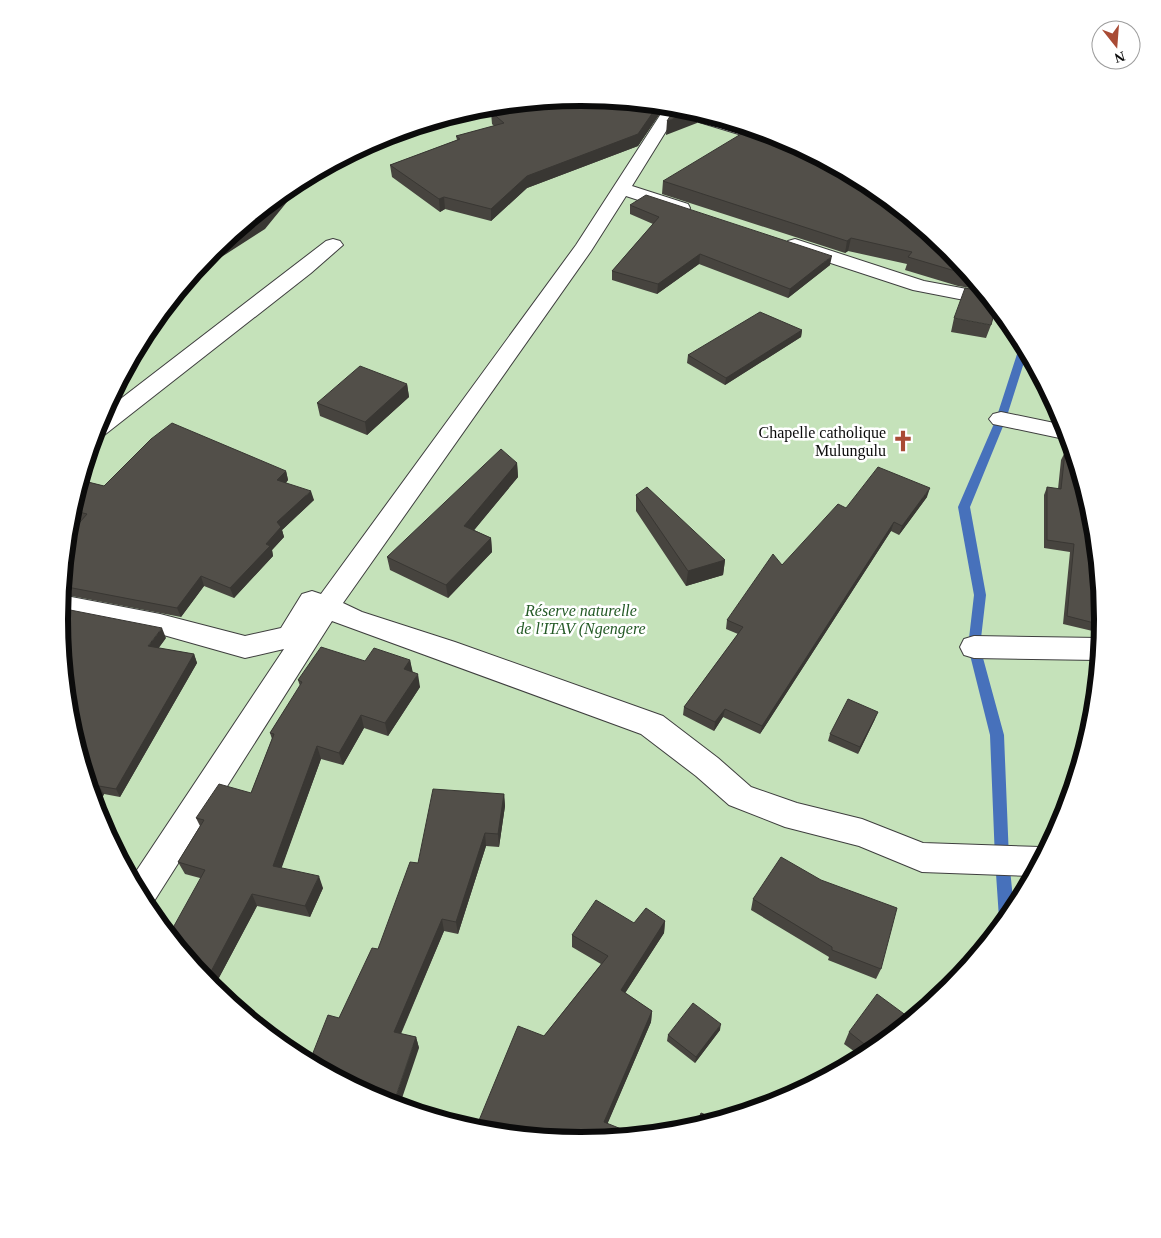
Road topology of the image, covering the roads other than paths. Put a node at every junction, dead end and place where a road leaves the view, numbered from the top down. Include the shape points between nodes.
1 (670, 114) edge
2 (620, 188) junction
3 (695, 212) edge
4 (778, 239) edge
5 (333, 245) dead end
6 (979, 297) edge
7 (1001, 419) dead end
8 (108, 420) edge
9 (1057, 432) edge
10 (68, 607) edge
11 (326, 608) junction
12 (974, 646) dead end
13 (1092, 650) edge
14 (1033, 862) edge
15 (144, 888) edge

1 - 2 street
2 - 3 street
2 - 11 street via 584,247
4 - 6 street via 920,286
5 - 8 street
7 - 9 street
10 - 11 street via 160,624 246,647 290,637 312,601
11 - 14 street via 652,725 740,796 796,817 862,833 922,857
11 - 15 street
12 - 13 street

